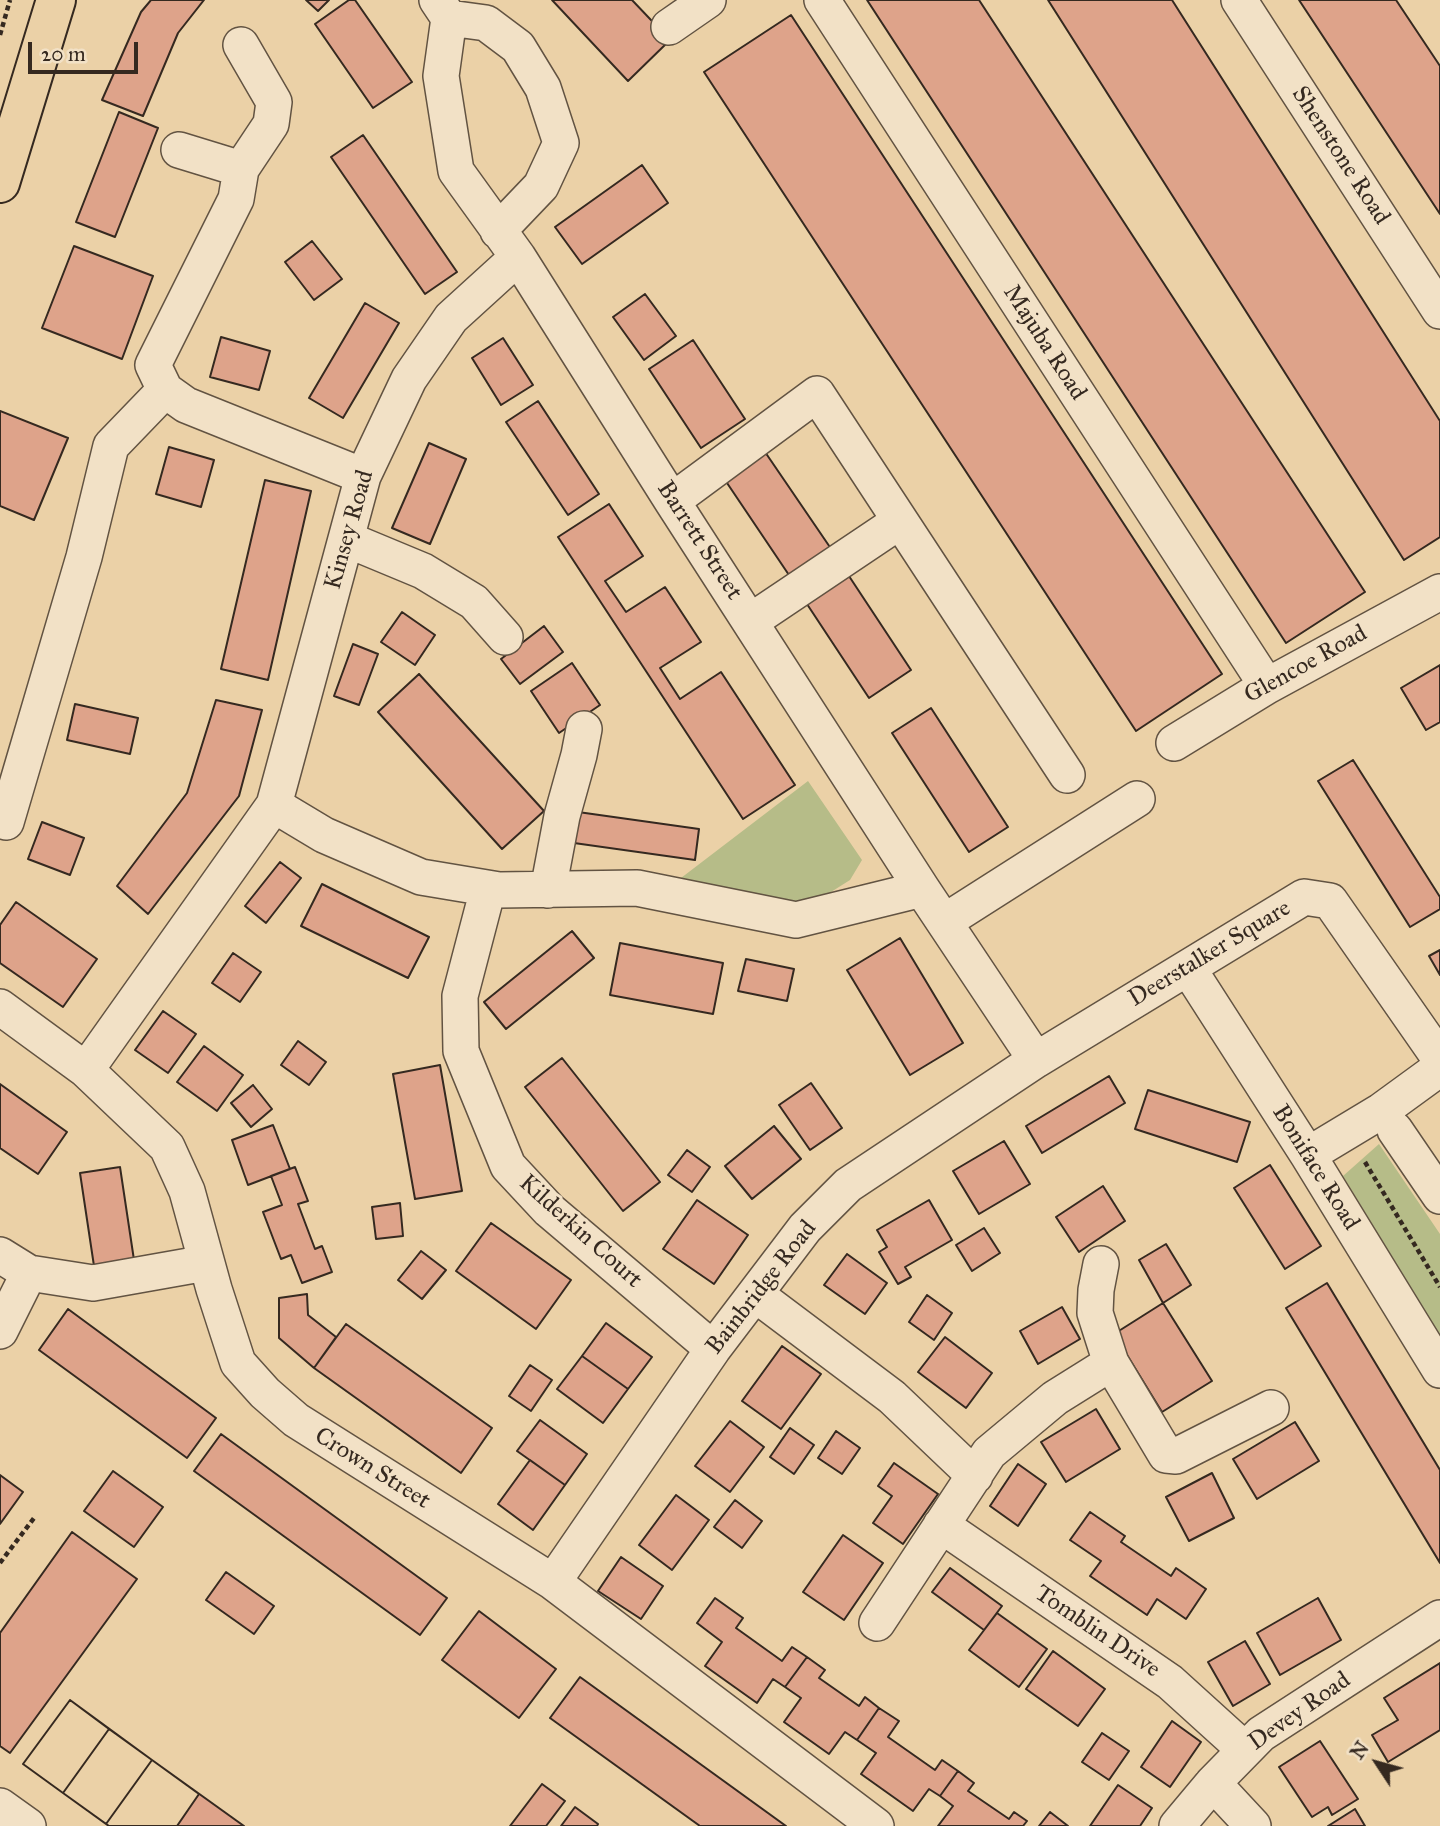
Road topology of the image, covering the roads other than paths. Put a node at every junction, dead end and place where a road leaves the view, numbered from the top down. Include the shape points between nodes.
1 (56, 0) edge
2 (708, 0) edge
3 (822, 0) edge
4 (1239, 0) edge
5 (443, 9) edge
6 (669, 27) dead end
7 (240, 45) dead end
8 (179, 150) dead end
9 (0, 183) edge
10 (238, 184) junction
11 (508, 244) junction
12 (1440, 312) edge
13 (165, 390) junction
14 (363, 476) junction
15 (672, 501) junction
16 (900, 521) junction
17 (346, 539) junction
18 (1440, 592) edge
19 (751, 621) junction
20 (505, 637) dead end
21 (1267, 685) junction
22 (584, 729) dead end
23 (1174, 743) dead end
24 (1068, 775) dead end
25 (1137, 799) dead end
26 (274, 805) junction
27 (0, 820) edge
28 (488, 889) junction
29 (922, 889) junction
30 (548, 890) junction
31 (944, 922) junction
32 (1188, 968) junction
33 (2, 1011) edge
34 (1440, 1059) edge
35 (1036, 1060) junction
36 (1440, 1068) edge
37 (86, 1070) junction
38 (1388, 1120) junction
39 (1308, 1155) junction
40 (1440, 1196) edge
41 (0, 1255) edge
42 (206, 1264) junction
43 (1101, 1265) dead end
44 (29, 1273) junction
45 (755, 1294) junction
46 (0, 1331) edge
47 (713, 1349) junction
48 (1111, 1363) junction
49 (1440, 1370) edge
50 (1271, 1408) dead end
51 (975, 1476) junction
52 (941, 1525) junction
53 (553, 1582) junction
54 (1440, 1618) edge
55 (877, 1623) dead end
56 (1245, 1750) junction
57 (1213, 1783) junction
58 (0, 1806) edge
59 (869, 1824) edge
60 (28, 1826) edge
61 (1177, 1826) edge
62 (1253, 1826) edge

1 - 9 main road
2 - 6 street
3 - 21 street, Majuba Road
4 - 12 street, Shenstone Road
5 - 11 street, Barrett Street via 441,76 456,172
5 - 11 street, Kinsey Road via 486,23 518,47 543,88 561,143
7 - 10 street via 274,102 271,124
8 - 10 street
10 - 13 street via 153,365
11 - 14 street, Kinsey Road via 409,379
11 - 15 street, Barrett Street
13 - 14 street via 186,405
13 - 27 street via 111,446 84,557 6,822
14 - 17 street, Kinsey Road
15 - 16 street via 817,394
15 - 19 street, Barrett Street
16 - 19 street
16 - 24 street
17 - 20 street via 424,571 474,602
17 - 26 street, Kinsey Road
18 - 21 street, Glencoe Road
19 - 29 street, Barrett Street
21 - 23 street, Glencoe Road
22 - 30 street
25 - 31 street
26 - 28 street via 324,835 421,877
26 - 37 street
28 - 30 street
28 - 47 street, Kilderkin Court via 460,996 461,1051 508,1166 549,1210
29 - 30 street via 796,920 637,888
29 - 31 street, Barrett Street
31 - 35 street, Barrett Street
32 - 34 street, Deerstalker Square via 1304,897 1330,901
32 - 35 street, Deerstalker Square
32 - 39 street, Boniface Road
33 - 37 street, Crown Street
35 - 45 street, Bainbridge Road via 848,1185 805,1228
36 - 38 street
37 - 42 street, Crown Street via 167,1147 187,1191
38 - 39 street via 1346,1132
38 - 40 street
39 - 49 street, Boniface Road
41 - 44 street
42 - 44 street via 93,1283
42 - 53 street, Crown Street via 239,1363 265,1393 296,1420
43 - 48 street via 1095,1313
44 - 46 street
45 - 47 street, Bainbridge Road
45 - 51 street via 892,1396
47 - 53 street, Bainbridge Road
48 - 50 street via 1166,1455 1176,1456
48 - 51 street via 1055,1398 989,1454
51 - 52 street
52 - 55 street
52 - 56 street, Tomblin Drive via 1170,1682
53 - 59 street, Crown Street
54 - 56 street, Devey Road via 1261,1734
56 - 57 street, Devey Road
57 - 61 street, Devey Road
57 - 62 street
58 - 60 street

